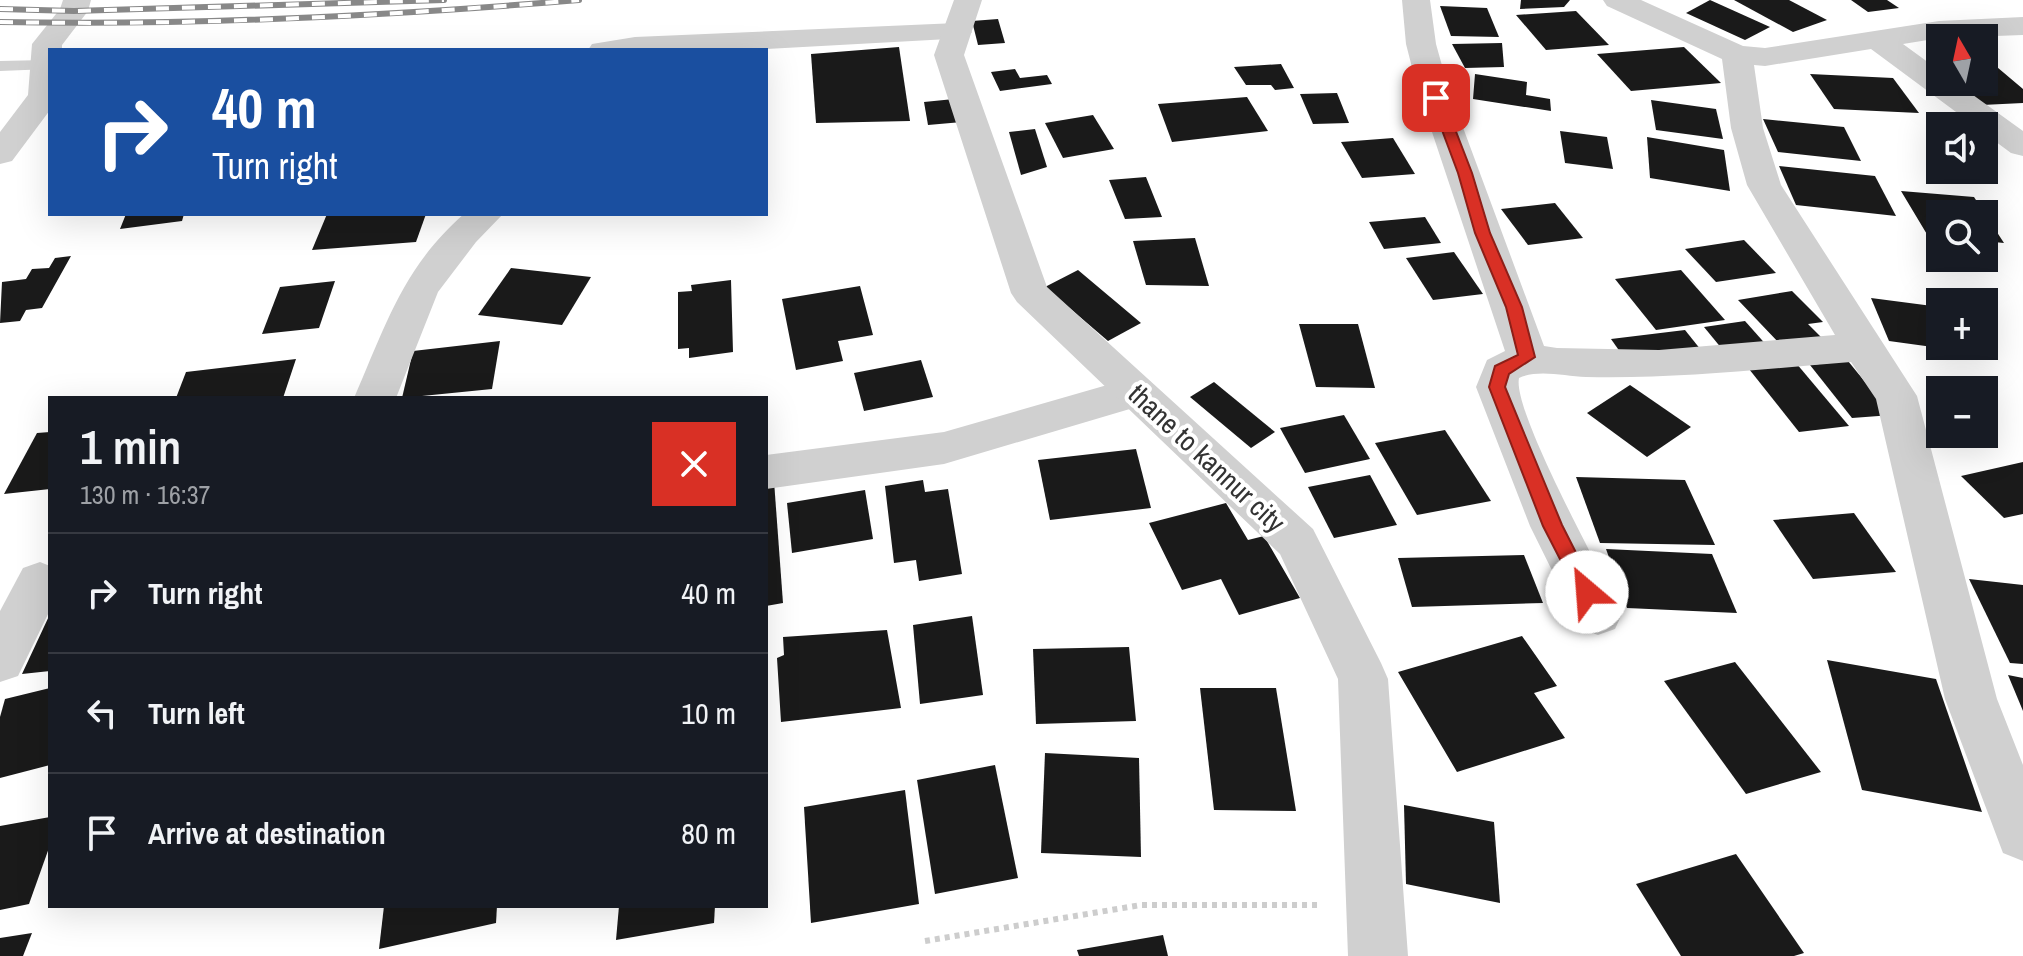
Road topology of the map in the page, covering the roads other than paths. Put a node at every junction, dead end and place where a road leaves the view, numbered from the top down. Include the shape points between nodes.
1 (77, 0) edge
2 (1416, 0) edge
3 (1617, 0) edge
4 (962, 16) edge
5 (2023, 26) edge
6 (1876, 39) junction
7 (648, 48) edge
8 (1737, 54) junction
9 (48, 65) edge
10 (0, 66) edge
11 (2023, 146) edge
12 (0, 154) edge
13 (483, 216) edge
14 (1862, 347) junction
15 (1527, 357) junction
16 (1135, 392) junction
17 (376, 396) edge
18 (768, 472) edge
19 (30, 583) edge
20 (1598, 614) dead end
21 (0, 660) edge
22 (2023, 834) edge
23 (1378, 956) edge

1 - 9 street via 47,44
2 - 15 street via 1440,111 1514,307
3 - 8 street
4 - 7 street
4 - 16 street, thane to kannur city via 949,55 1030,293
5 - 6 street
6 - 8 street via 1765,57
6 - 11 street
8 - 14 street via 1747,128 1764,185
9 - 10 lane
9 - 12 street via 44,96
13 - 17 street via 420,288
14 - 15 street via 1659,364
14 - 22 street via 1896,396 1971,699
15 - 20 street via 1501,370 1497,387 1553,526
16 - 18 street via 944,448
16 - 23 street, thane to kannur city via 1297,542 1363,679
19 - 21 street

